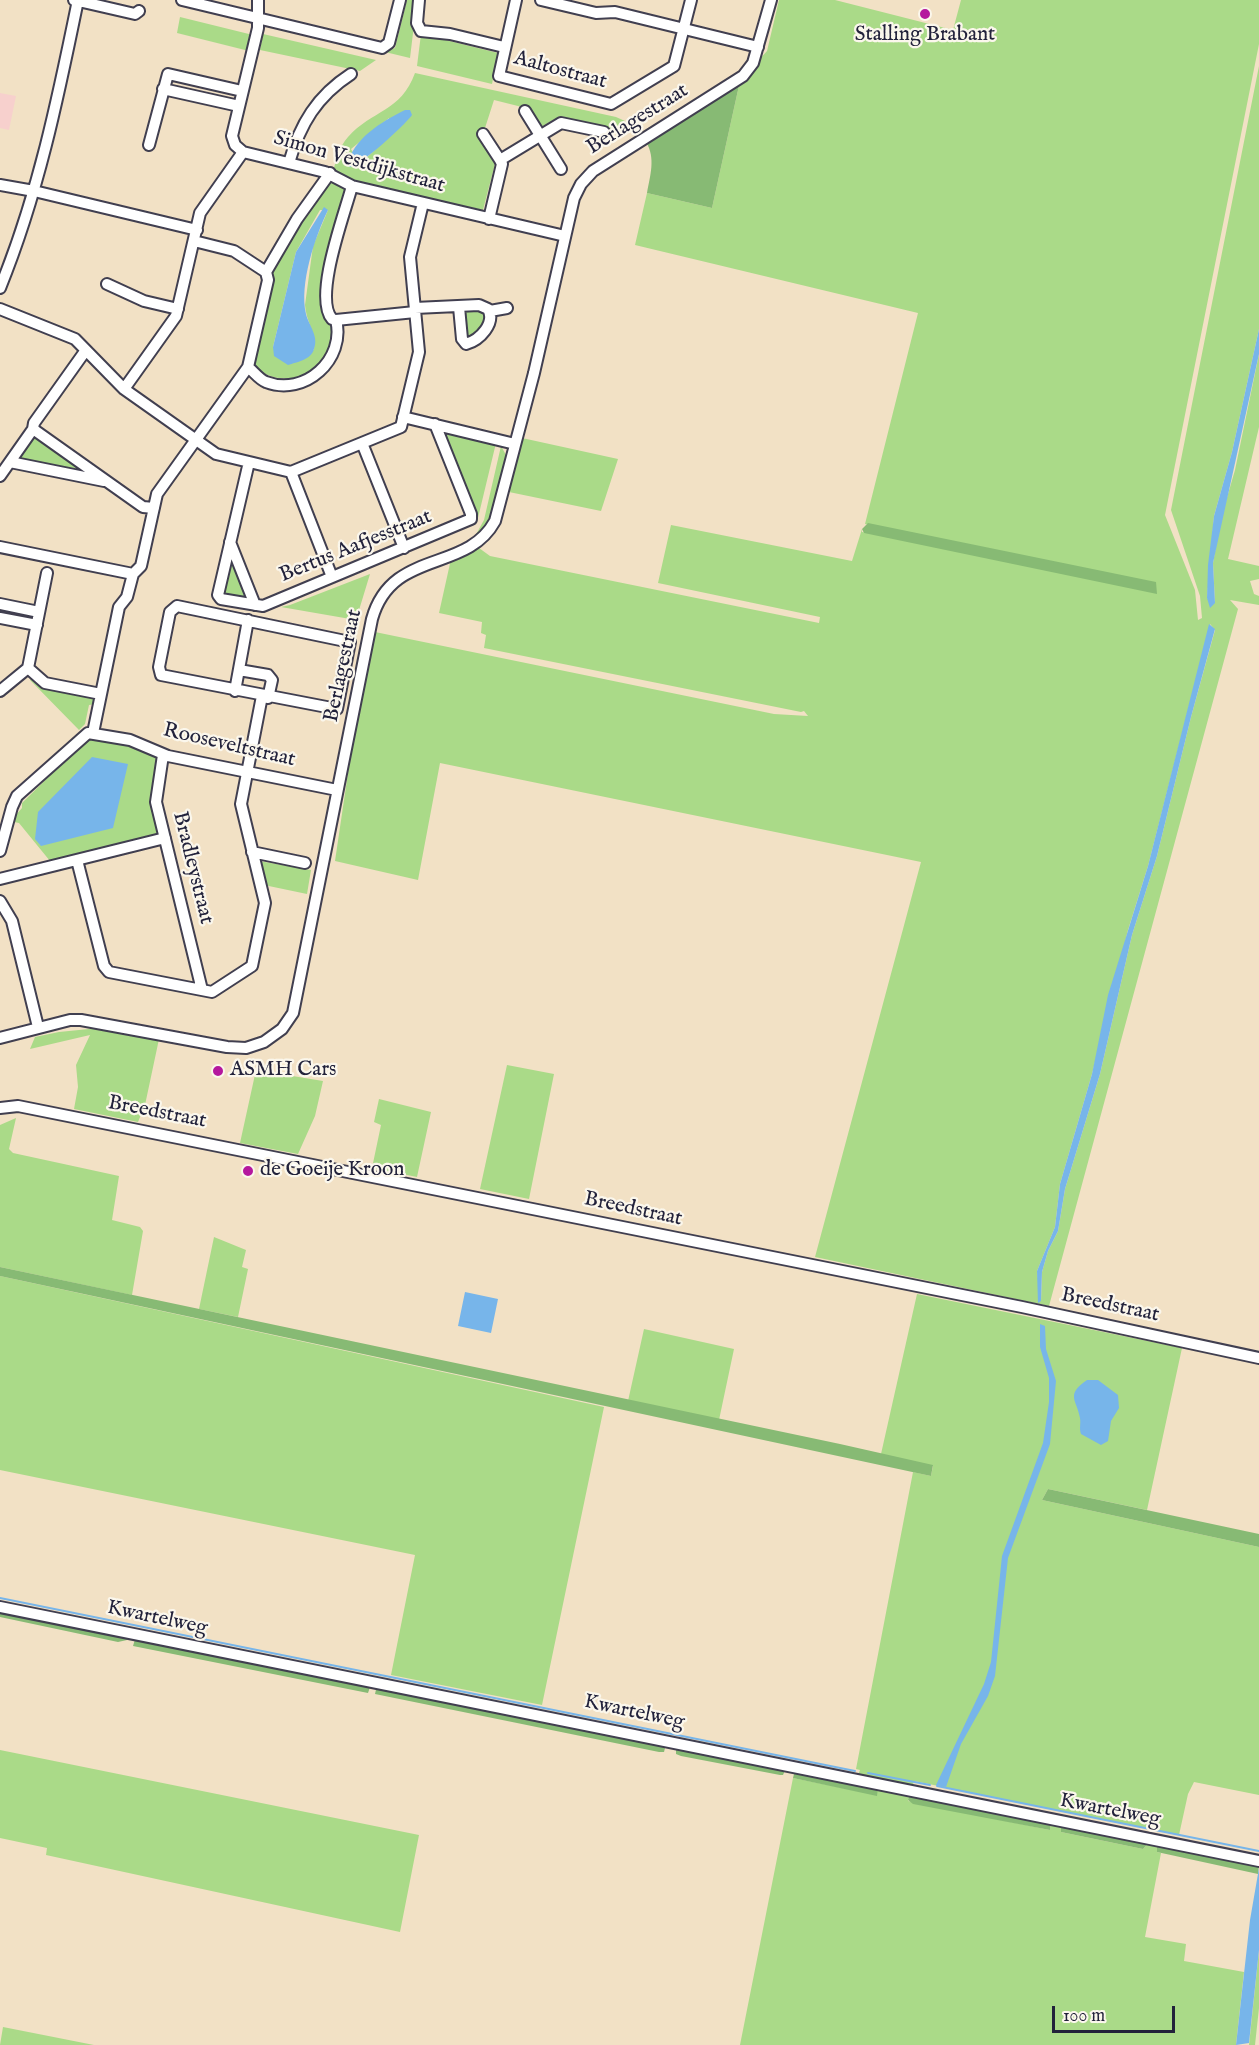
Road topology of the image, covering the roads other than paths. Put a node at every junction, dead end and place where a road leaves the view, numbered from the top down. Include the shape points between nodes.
1 (76, 0) edge
2 (182, 0) edge
3 (400, 0) edge
4 (419, 0) edge
5 (516, 0) edge
6 (541, 0) edge
7 (691, 0) edge
8 (771, 0) edge
9 (258, 3) edge
10 (139, 11) dead end
11 (259, 19) junction
12 (684, 28) junction
13 (504, 47) junction
14 (758, 47) junction
15 (351, 74) dead end
16 (163, 88) junction
17 (242, 91) junction
18 (238, 106) junction
19 (525, 111) dead end
20 (604, 132) dead end
21 (483, 134) dead end
22 (540, 136) junction
23 (149, 145) dead end
24 (243, 152) junction
25 (500, 160) junction
26 (289, 163) junction
27 (561, 169) dead end
28 (330, 173) junction
29 (0, 185) edge
30 (352, 186) junction
31 (34, 191) junction
32 (423, 203) junction
33 (489, 219) junction
34 (196, 230) junction
35 (565, 236) junction
36 (194, 241) junction
37 (266, 272) junction
38 (107, 284) dead end
39 (0, 288) edge
40 (459, 307) junction
41 (507, 308) dead end
42 (0, 309) edge
43 (178, 309) junction
44 (415, 310) junction
45 (490, 311) junction
46 (336, 320) junction
47 (86, 350) junction
48 (248, 367) junction
49 (124, 389) junction
50 (404, 417) junction
51 (435, 424) junction
52 (33, 429) junction
53 (195, 441) junction
54 (362, 443) junction
55 (515, 444) junction
56 (10, 462) junction
57 (249, 462) junction
58 (291, 472) junction
59 (0, 476) edge
60 (107, 481) junction
61 (154, 508) junction
62 (230, 542) junction
63 (0, 547) edge
64 (404, 548) junction
65 (47, 573) dead end
66 (133, 574) junction
67 (332, 577) junction
68 (0, 604) edge
69 (255, 605) junction
70 (39, 612) junction
71 (0, 618) edge
72 (248, 620) junction
73 (36, 625) junction
74 (28, 668) junction
75 (239, 670) junction
76 (0, 691) edge
77 (235, 691) junction
78 (101, 694) junction
79 (265, 697) junction
80 (93, 733) junction
81 (163, 755) junction
82 (247, 771) junction
83 (337, 790) junction
84 (165, 838) junction
85 (0, 851) edge
86 (252, 852) junction
87 (77, 860) junction
88 (305, 863) dead end
89 (0, 879) edge
90 (0, 901) edge
91 (202, 990) junction
92 (39, 1027) junction
93 (0, 1038) edge
94 (0, 1108) edge
95 (1259, 1358) edge
96 (0, 1607) edge
97 (1259, 1861) edge

1 - 10 street via 135,14
1 - 31 street via 61,85
2 - 11 street
3 - 11 street via 389,44 382,48
4 - 13 street via 417,28 421,31
5 - 13 street, Aaltostraat
6 - 12 street
7 - 12 street
8 - 14 street, Berlagestraat
9 - 11 street
11 - 17 street
12 - 13 street, Aaltostraat via 674,66 611,104 504,79 499,76
12 - 14 street
14 - 35 street, Berlagestraat via 743,76 617,154 586,178 574,198
15 - 26 street via 312,109 299,130
16 - 17 street via 168,74
16 - 18 street
16 - 23 street
17 - 18 street
18 - 24 street via 232,136
19 - 22 street
20 - 22 street via 561,123
21 - 25 street
22 - 25 street
22 - 27 street
24 - 26 street, Simon Vestdijkstraat
24 - 34 street, Simon Vestdijkstraat via 200,213
25 - 33 street
26 - 28 street, Simon Vestdijkstraat
28 - 30 street, Simon Vestdijkstraat
28 - 37 street
29 - 31 street
30 - 32 street, Simon Vestdijkstraat
30 - 46 street via 332,250 328,278 327,310
31 - 34 street
31 - 39 street
32 - 33 street, Simon Vestdijkstraat
32 - 44 street via 410,257
33 - 35 street, Simon Vestdijkstraat
34 - 36 street, Simon Vestdijkstraat
35 - 55 street, Berlagestraat
36 - 37 street via 234,251
36 - 43 street, Simon Vestdijkstraat
37 - 48 street via 268,280
38 - 43 street via 144,301
40 - 44 street
40 - 45 street via 479,305
40 - 45 street via 462,339 466,344 483,333
41 - 45 street
42 - 47 street via 68,336
43 - 49 street, Simon Vestdijkstraat
44 - 46 street
44 - 50 street via 419,352
46 - 48 street via 337,348 306,381 276,385 264,382
47 - 49 street
47 - 52 street
48 - 53 street
49 - 53 street
50 - 51 street
50 - 54 street via 401,427
51 - 55 street
51 - 64 street, Bertus Aafjesstraat via 471,519
52 - 56 street
52 - 60 street
53 - 57 street via 216,454
53 - 61 street via 157,494
54 - 58 street
54 - 64 street
55 - 83 street, Berlagestraat via 499,511 486,534 471,546 402,576 380,598
56 - 59 street
56 - 60 street
57 - 58 street
57 - 62 street
58 - 67 street
60 - 61 street via 143,507
61 - 66 street via 141,566
62 - 69 street
62 - 69 street via 219,597
63 - 66 street
64 - 67 street, Bertus Aafjesstraat
65 - 70 street
66 - 78 street via 127,597 119,608
67 - 69 street, Bertus Aafjesstraat via 263,606
68 - 70 street
70 - 73 street
71 - 73 street
72 - 75 street
72 - 77 street via 173,608 159,667 160,675
72 - 79 street via 350,642 337,709
73 - 74 street
74 - 76 street
74 - 78 street via 45,682
75 - 77 street
75 - 79 street via 268,675 272,680
77 - 79 street
78 - 80 street
79 - 82 street
80 - 81 street, Rooseveltstraat via 130,740
80 - 85 street via 81,737 17,796
81 - 82 street, Rooseveltstraat
81 - 84 street, Bradleystraat via 155,795
82 - 83 street, Rooseveltstraat
82 - 86 street via 241,804
83 - 92 street, Berlagestraat via 297,999 287,1023 274,1035 237,1048 81,1020
84 - 87 street
84 - 91 street, Bradleystraat
86 - 88 street
86 - 91 street via 265,903 252,966 212,992
87 - 89 street
87 - 91 street via 104,966 109,972
90 - 92 street via 12,921
92 - 93 street, Berlagestraat
94 - 95 street, Breedstraat via 18,1106
96 - 97 street, Kwartelweg

